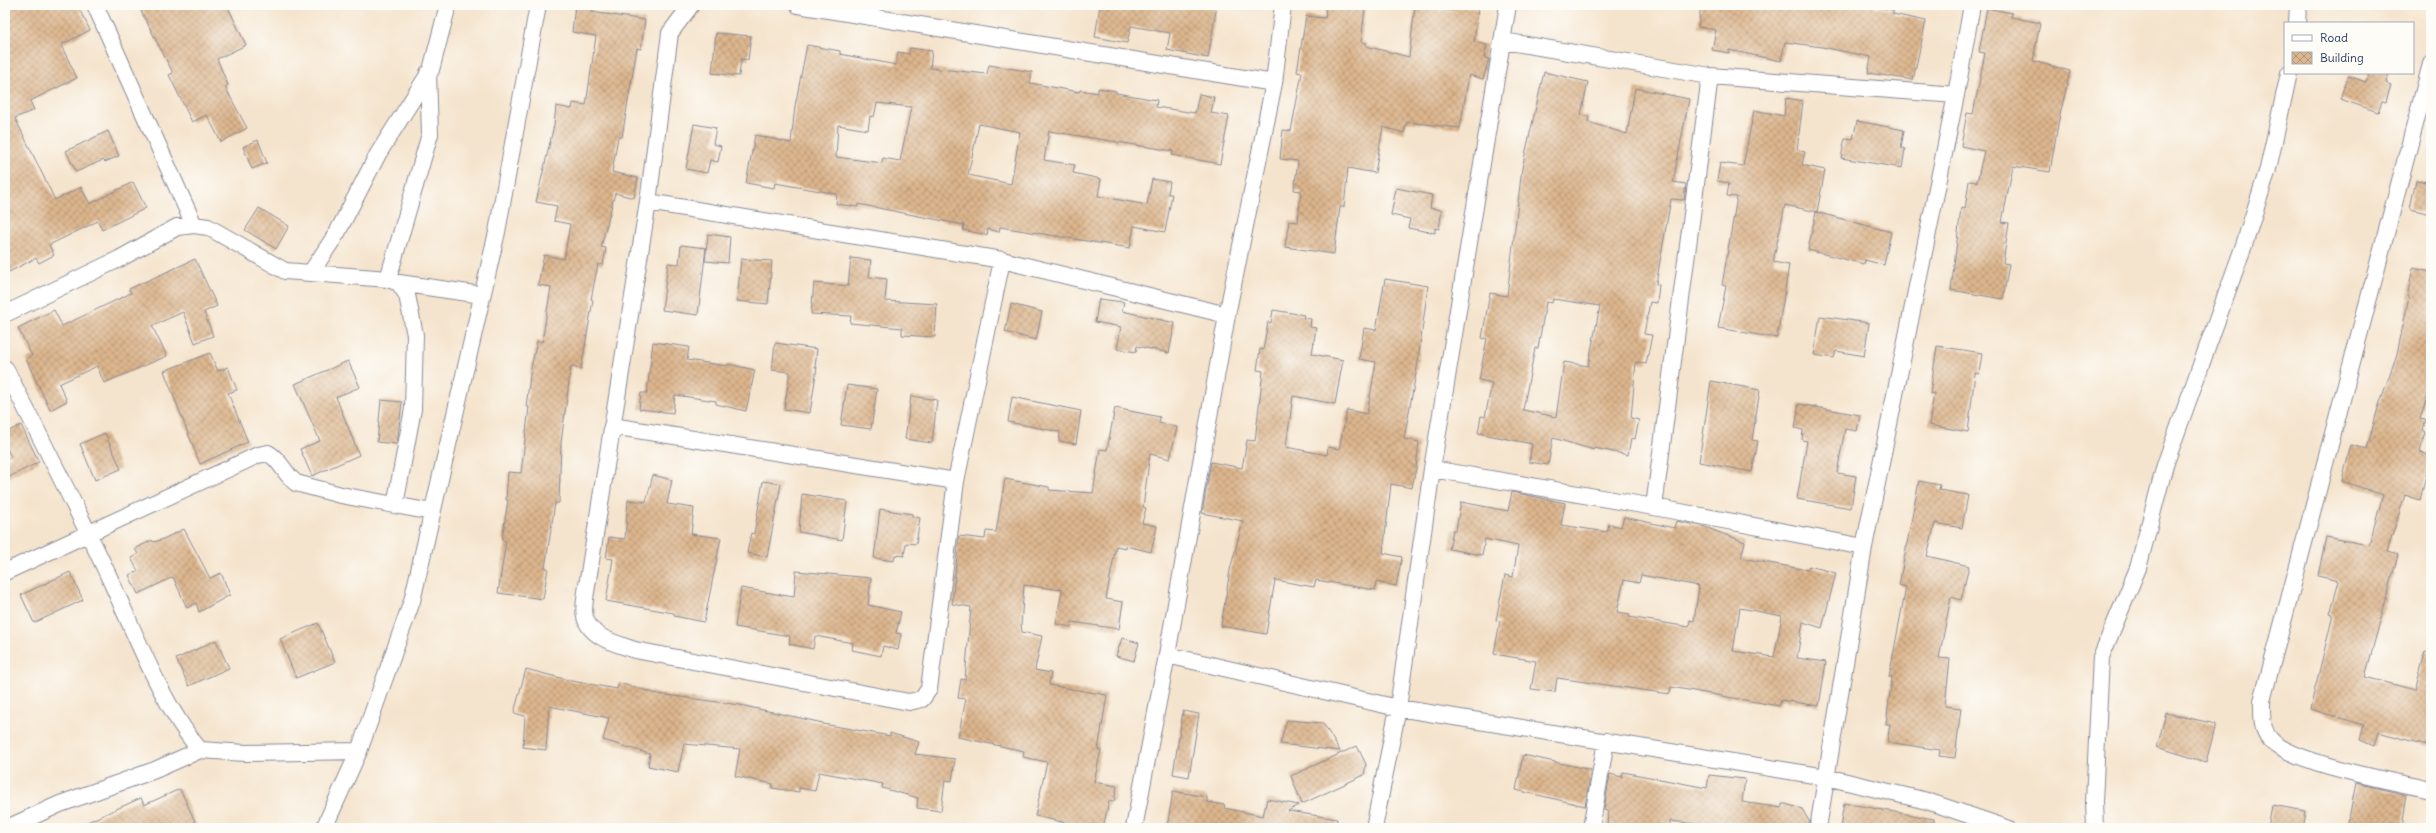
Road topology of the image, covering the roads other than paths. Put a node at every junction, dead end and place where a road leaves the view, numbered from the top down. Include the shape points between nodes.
1 (95, 5) edge
2 (448, 5) edge
3 (538, 5) edge
4 (691, 5) edge
5 (798, 5) edge
6 (1283, 5) edge
7 (1508, 5) edge
8 (1972, 5) edge
9 (2298, 5) edge
10 (2297, 22) edge
11 (1503, 41) junction
12 (2431, 64) edge
13 (428, 73) junction
14 (2289, 74) edge
15 (1710, 76) junction
16 (1274, 84) junction
17 (1956, 95) junction
18 (648, 202) junction
19 (194, 225) junction
20 (1002, 260) junction
21 (312, 271) junction
22 (393, 281) junction
23 (482, 295) junction
24 (5, 314) edge
25 (1226, 315) junction
26 (5, 368) edge
27 (612, 426) junction
28 (1432, 469) junction
29 (956, 481) junction
30 (395, 505) junction
31 (1654, 507) junction
32 (432, 512) junction
33 (88, 533) junction
34 (1864, 547) junction
35 (5, 572) edge
36 (1167, 655) junction
37 (1398, 708) junction
38 (1606, 742) junction
39 (200, 750) junction
40 (359, 750) junction
41 (1826, 777) junction
42 (2431, 790) edge
43 (6, 828) edge
44 (324, 828) edge
45 (1134, 828) edge
46 (1374, 828) edge
47 (1592, 828) edge
48 (1818, 828) edge
49 (2007, 828) edge
50 (2095, 828) edge

1 - 19 street
2 - 13 street
3 - 23 street via 497,232
4 - 18 street via 670,33
5 - 16 street
6 - 16 street
7 - 11 street
8 - 17 street
9 - 10 street
11 - 15 street
11 - 28 street
12 - 42 street via 2262,701 2262,722 2269,739 2282,750 2303,759
13 - 21 street via 378,154 337,233
13 - 22 street via 430,134
14 - 50 street via 2268,169 2244,245 2165,465 2138,568 2101,657
15 - 17 street
15 - 31 street
16 - 25 street
17 - 34 street
18 - 20 street
18 - 27 street
19 - 21 street via 208,227 285,271
19 - 24 street via 177,227 119,259
20 - 25 street
20 - 29 street
21 - 22 street
22 - 23 street
22 - 30 street via 407,295 416,335 413,409
23 - 32 street
25 - 36 street
26 - 33 street
27 - 29 street
27 - 29 street via 586,592 584,617 591,628 607,640 636,650 909,702 922,699 929,689
28 - 31 street
28 - 37 street
30 - 32 street
30 - 33 street via 296,483 276,457 268,453 258,455
31 - 34 street
32 - 40 street via 412,601
33 - 35 street
33 - 39 street via 157,679 186,734
34 - 41 street
36 - 37 street
36 - 45 street
37 - 38 street
37 - 46 street
38 - 41 street
38 - 47 street
39 - 40 street via 246,753
39 - 43 street via 155,770 60,804
40 - 44 street
41 - 48 street
41 - 49 street via 1927,801

